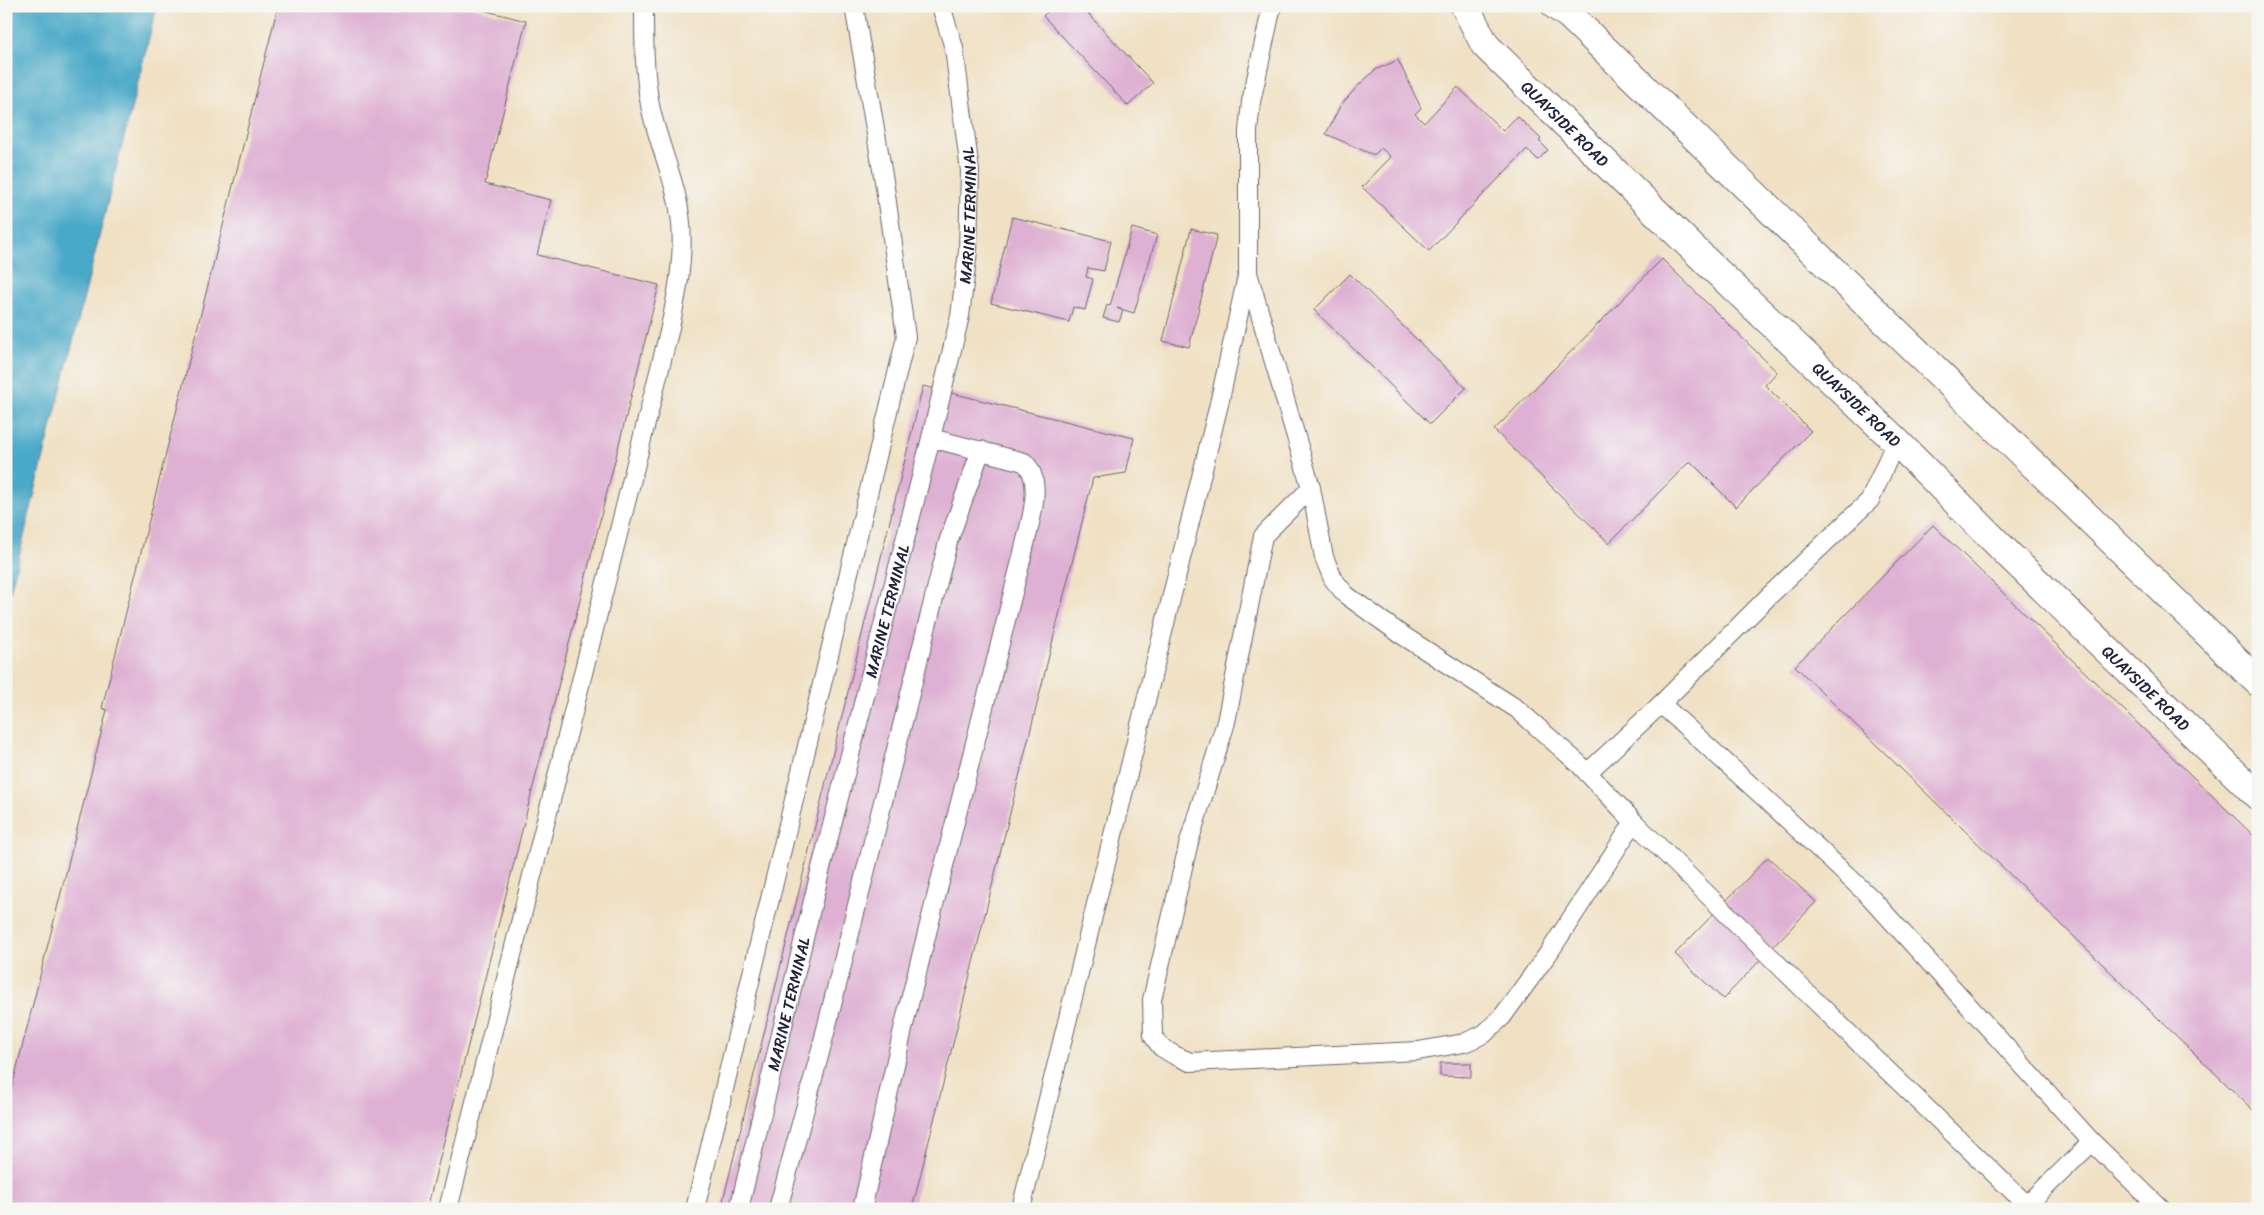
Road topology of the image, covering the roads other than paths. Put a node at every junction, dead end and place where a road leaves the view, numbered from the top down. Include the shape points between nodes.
1 (644, 6) edge
2 (854, 6) edge
3 (941, 6) edge
4 (1272, 6) edge
5 (1465, 6) edge
6 (1556, 6) edge
7 (1248, 273) junction
8 (931, 438) junction
9 (1896, 441) junction
10 (981, 450) junction
11 (1311, 488) junction
12 (2258, 682) edge
13 (1661, 704) junction
14 (1588, 773) junction
15 (2258, 796) edge
16 (1634, 822) junction
17 (2092, 1142) junction
18 (2025, 1207) edge
19 (448, 1209) edge
20 (695, 1209) edge
21 (739, 1209) edge
22 (778, 1209) edge
23 (862, 1209) edge
24 (1021, 1209) edge
25 (2161, 1209) edge

1 - 19 lane via 644,53 650,105 681,222 681,273 669,332
2 - 20 lane via 884,181 906,338
3 - 8 lane, MARINE TERMINAL via 959,75 970,171 965,283
4 - 7 lane via 1251,102 1248,131
5 - 9 street, QUAYSIDE ROAD via 1485,45
6 - 12 street via 1777,215
7 - 11 lane
7 - 24 lane via 1219,404
8 - 10 lane
8 - 21 lane, MARINE TERMINAL via 818,880
9 - 13 lane via 1870,500
9 - 15 street, QUAYSIDE ROAD via 2009,556
10 - 22 lane via 948,542
10 - 23 lane via 1024,462 1035,477 1035,494 1023,553 907,1012
11 - 14 lane via 1324,557 1333,579 1346,595 1517,709
11 - 16 lane via 1263,536 1226,722 1189,842 1152,1000 1153,1036 1161,1047 1190,1062 1418,1051 1464,1043 1484,1034 1502,1017 1550,951
13 - 14 lane
13 - 17 lane via 1871,898
14 - 16 lane
16 - 18 lane
17 - 18 lane
17 - 25 lane

